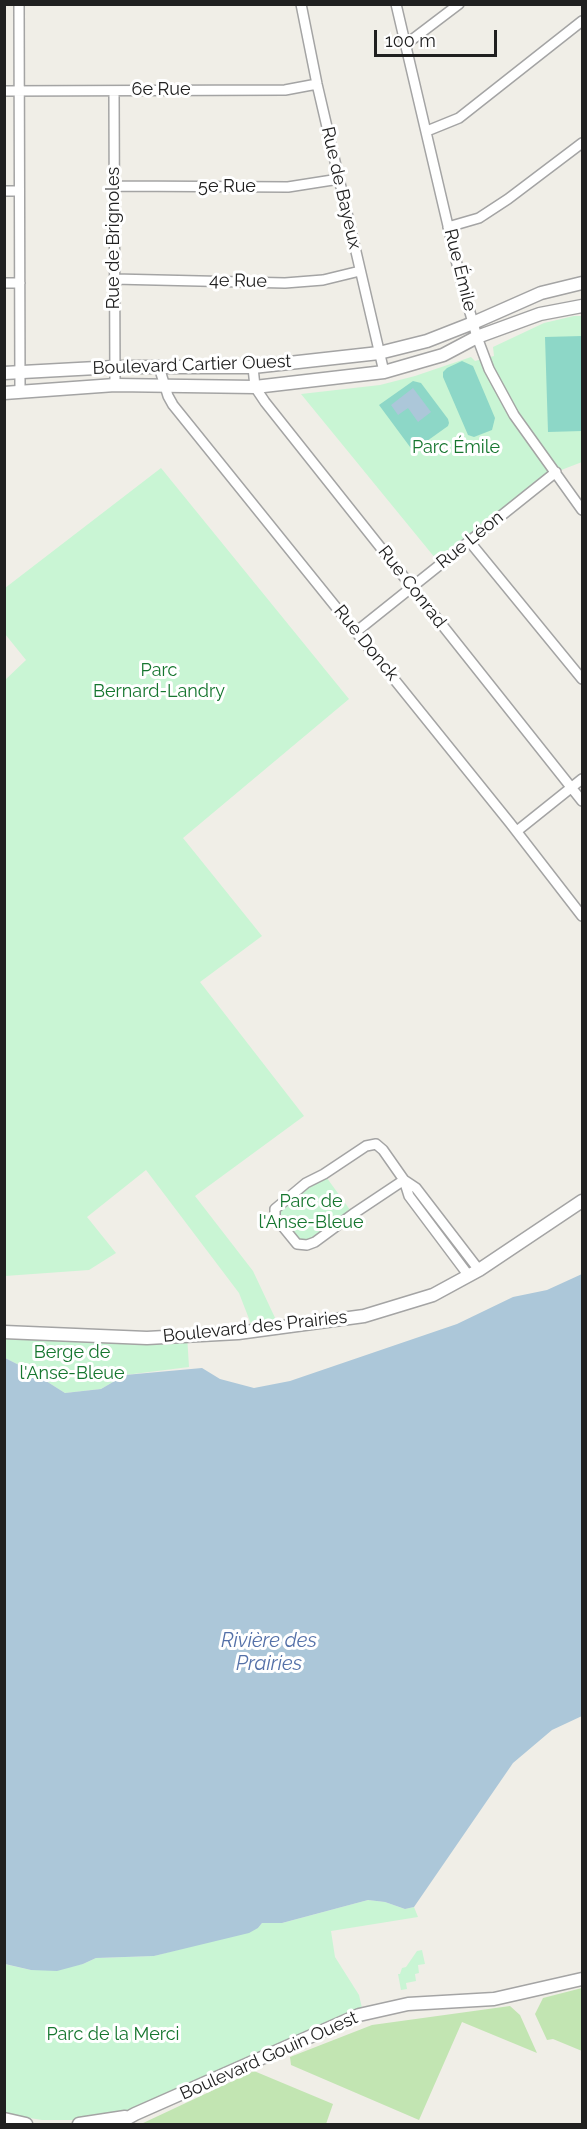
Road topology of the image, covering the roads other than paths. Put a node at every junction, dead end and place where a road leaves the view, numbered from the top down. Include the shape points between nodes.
1 (19, 4) edge
2 (301, 4) edge
3 (396, 4) edge
4 (459, 4) edge
5 (582, 21) edge
6 (405, 45) junction
7 (317, 84) junction
8 (4, 91) edge
9 (19, 91) junction
10 (114, 91) junction
11 (427, 131) junction
12 (582, 143) edge
13 (339, 179) junction
14 (114, 186) junction
15 (4, 191) edge
16 (19, 191) junction
17 (448, 227) junction
18 (360, 271) junction
19 (114, 279) junction
20 (4, 283) edge
21 (20, 283) junction
22 (582, 283) edge
23 (582, 306) edge
24 (473, 323) junction
25 (477, 338) junction
26 (379, 353) junction
27 (115, 367) junction
28 (159, 367) junction
29 (253, 367) junction
30 (20, 371) junction
31 (384, 372) junction
32 (4, 374) edge
33 (115, 385) junction
34 (164, 385) junction
35 (255, 387) junction
36 (20, 390) junction
37 (4, 393) edge
38 (556, 472) junction
39 (582, 510) edge
40 (469, 541) junction
41 (412, 587) junction
42 (357, 631) junction
43 (582, 679) edge
44 (582, 778) edge
45 (572, 787) junction
46 (582, 801) edge
47 (517, 831) junction
48 (582, 916) edge
49 (404, 1180) junction
50 (582, 1201) edge
51 (474, 1273) junction
52 (4, 1332) edge
53 (582, 1979) edge
54 (135, 2114) junction
55 (4, 2120) edge
56 (26, 2124) edge
57 (79, 2124) edge
58 (117, 2124) edge

1 - 9 street
2 - 7 street, Rue de Bayeux
3 - 6 street, Rue Émile
4 - 6 street
5 - 11 street via 459,118
6 - 11 street, Rue Émile
7 - 10 street, 6e Rue via 285,90
7 - 13 street, Rue de Bayeux
8 - 9 street, 6e Rue
9 - 10 street, 6e Rue
9 - 16 street
10 - 14 street, Rue de Brignoles
11 - 17 street, Rue Émile
12 - 17 street via 479,218
13 - 14 street, 5e Rue via 288,187
13 - 18 street, Rue de Bayeux
14 - 19 street, Rue de Brignoles
15 - 16 street
16 - 21 street
17 - 24 street, Rue Émile
18 - 19 street, 4e Rue via 323,280 285,282
18 - 26 street, Rue de Bayeux
19 - 27 street, Rue de Brignoles
20 - 21 street
21 - 30 street
22 - 24 street, Boulevard Cartier Ouest via 541,293
23 - 25 street, Boulevard Cartier Ouest via 540,314
24 - 25 street, Rue Émile
24 - 26 street, Boulevard Cartier Ouest via 427,341
25 - 31 street, Boulevard Cartier Ouest via 443,355
25 - 38 street, Rue Émile via 514,416
26 - 29 street, Boulevard Cartier Ouest
26 - 31 street, Rue de Bayeux
27 - 28 street, Boulevard Cartier Ouest
27 - 30 street, Boulevard Cartier Ouest
27 - 33 street, Rue de Brignoles
28 - 29 street, Boulevard Cartier Ouest
28 - 34 street, Rue Donck
29 - 35 street
30 - 32 street, Boulevard Cartier Ouest
30 - 36 street
31 - 35 street, Boulevard Cartier Ouest
33 - 34 street, Boulevard Cartier Ouest
33 - 36 street, Boulevard Cartier Ouest
34 - 35 street, Boulevard Cartier Ouest
34 - 42 street, Rue Donck via 173,405
35 - 41 street, Rue Conrad
36 - 37 street, Boulevard Cartier Ouest
38 - 39 street, Rue Émile
38 - 40 street, Rue Léon
40 - 41 street, Rue Léon
40 - 43 street
41 - 42 street, Rue Léon
41 - 45 street, Rue Conrad
42 - 47 street, Rue Donck
44 - 45 street
45 - 46 street, Rue Conrad
45 - 47 street
47 - 48 street, Rue Donck
49 - 49 street via 383,1150 376,1144 366,1146 306,1183 275,1209 275,1217 297,1244 307,1245
49 - 51 street via 409,1196
50 - 51 street, Boulevard des Prairies
51 - 52 street, Boulevard des Prairies via 433,1295 364,1316 237,1333 147,1338
53 - 54 street, Boulevard Gouin Ouest via 494,1999 415,2003 366,2013
54 - 57 street, Boulevard Gouin Ouest
54 - 58 street, Boulevard Gouin Ouest
55 - 56 street

